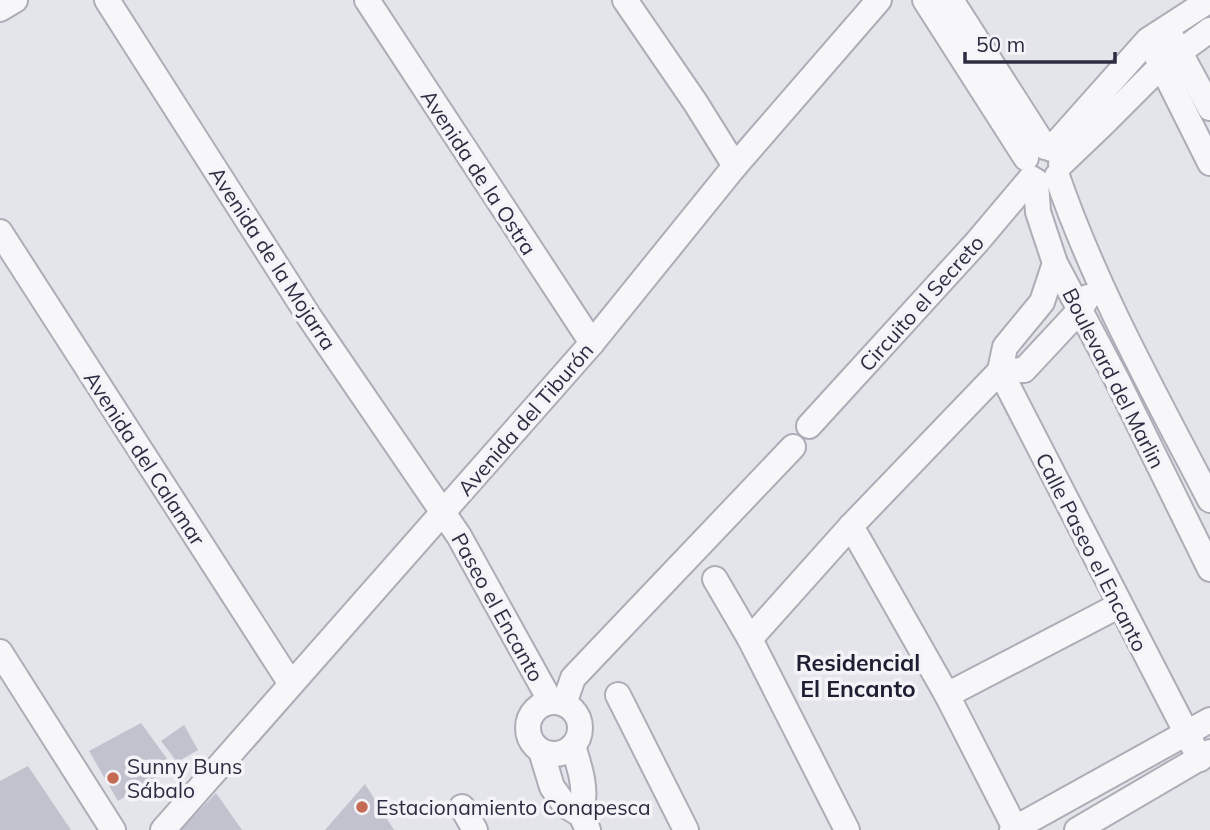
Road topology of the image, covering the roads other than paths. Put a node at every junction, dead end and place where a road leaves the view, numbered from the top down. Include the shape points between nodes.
1 (15, 0) edge
2 (107, 0) edge
3 (367, 0) edge
4 (625, 0) edge
5 (879, 0) edge
6 (925, 0) edge
7 (951, 0) edge
8 (1210, 0) edge
9 (0, 9) edge
10 (1210, 30) edge
11 (1157, 34) junction
12 (1170, 58) junction
13 (983, 69) junction
14 (1210, 108) edge
15 (1210, 163) edge
16 (1044, 165) junction
17 (735, 166) junction
18 (0, 232) edge
19 (1055, 263) junction
20 (1096, 271) junction
21 (1079, 311) junction
22 (592, 343) junction
23 (1000, 371) junction
24 (809, 426) dead end
25 (793, 446) dead end
26 (1210, 500) edge
27 (443, 512) junction
28 (851, 526) junction
29 (1210, 569) edge
30 (715, 579) dead end
31 (1119, 604) junction
32 (750, 639) junction
33 (0, 652) edge
34 (291, 684) junction
35 (618, 695) dead end
36 (947, 695) junction
37 (557, 703) junction
38 (1210, 720) edge
39 (1186, 732) junction
40 (573, 746) junction
41 (541, 751) junction
42 (1205, 756) edge
43 (462, 807) dead end
44 (585, 823) edge
45 (1014, 829) edge
46 (113, 830) edge
47 (163, 830) edge
48 (475, 830) edge
49 (686, 830) edge
50 (847, 830) edge
51 (1077, 830) edge

1 - 9 street
2 - 27 street, Avenida de la Mojarra via 310,318
3 - 22 street, Avenida de la Ostra
4 - 17 street
5 - 17 street, Avenida del Tiburón
6 - 13 street, Boulevard del Marlin
7 - 13 street, Boulevard del Marlin
8 - 11 street, Circuito el Secreto
10 - 12 street, Circuito el Secreto
11 - 12 street
11 - 16 street, Circuito el Secreto
12 - 14 street
12 - 15 street
12 - 16 street, Circuito el Secreto via 1091,136
13 - 16 street, Boulevard del Marlin
16 - 19 street, Boulevard del Marlin via 1038,212
16 - 20 street, Boulevard del Marlin
16 - 24 street, Circuito el Secreto
17 - 22 street, Avenida del Tiburón
18 - 34 street, Avenida del Calamar
19 - 21 street, Boulevard del Marlin
19 - 23 street via 1042,302 1005,347
20 - 21 street
20 - 26 street, Boulevard del Marlin
21 - 23 street via 1024,370
21 - 29 street, Boulevard del Marlin
22 - 27 street, Avenida del Tiburón
23 - 28 street
23 - 31 street, Calle Paseo el Encanto
25 - 37 street, Paseo el Encanto via 573,678
27 - 34 street, Avenida del Tiburón
27 - 37 street, Paseo el Encanto
28 - 32 street
28 - 36 street
30 - 32 street
31 - 36 street
31 - 39 street, Calle Paseo el Encanto
32 - 50 street
33 - 46 street
34 - 47 street, Avenida del Tiburón
35 - 49 street
36 - 45 street
37 - 40 street via 574,711 579,722
37 - 41 street via 538,707 530,717 527,730
38 - 39 street
39 - 42 street, Calle Paseo el Encanto
39 - 45 street
40 - 41 street via 552,755
40 - 44 street via 584,782
41 - 44 street via 552,787
42 - 51 street, Calle Paseo el Encanto
43 - 48 street

